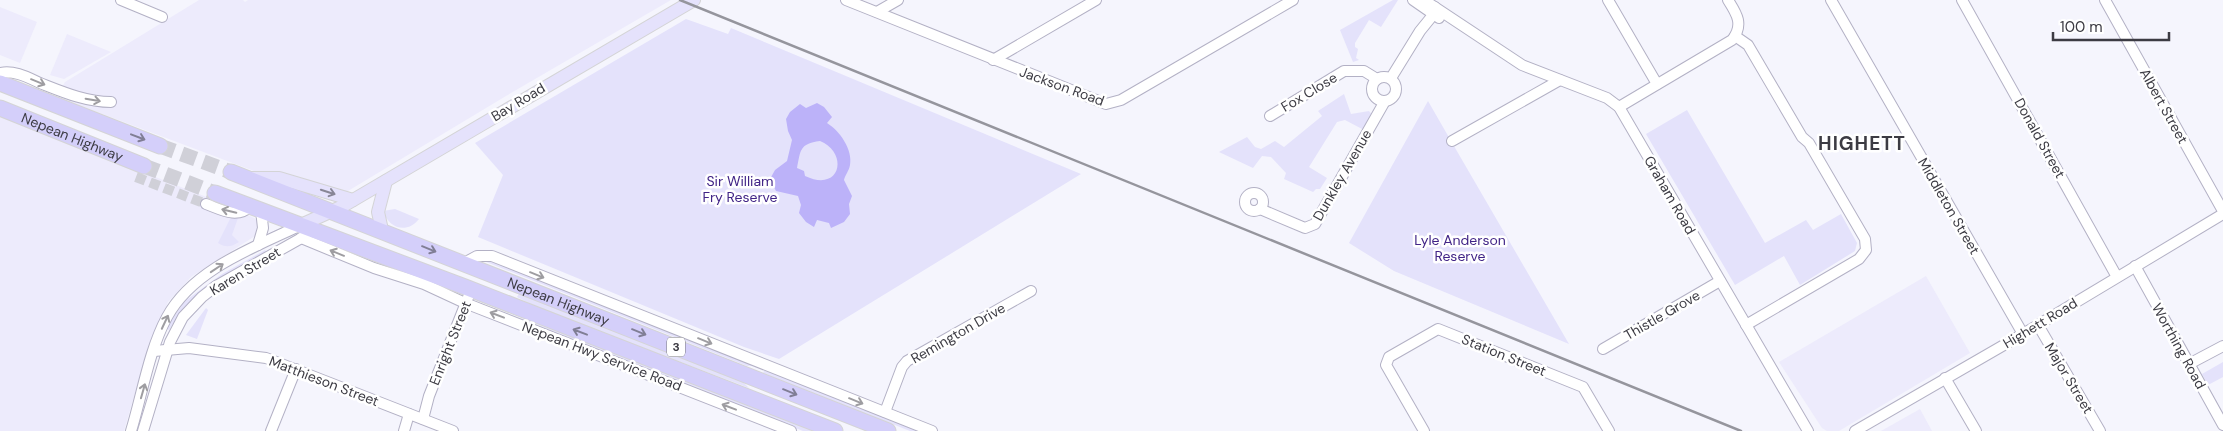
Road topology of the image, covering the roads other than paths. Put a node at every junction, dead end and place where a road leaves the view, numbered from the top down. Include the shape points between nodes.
1 (121, 0) edge
2 (694, 0) edge
3 (846, 0) edge
4 (898, 0) edge
5 (1096, 0) edge
6 (1293, 0) edge
7 (1413, 0) edge
8 (1424, 0) edge
9 (1608, 0) edge
10 (1728, 0) edge
11 (1831, 0) edge
12 (1962, 0) edge
13 (2105, 0) edge
14 (1432, 11) junction
15 (877, 12) junction
16 (162, 17) dead end
17 (1735, 36) junction
18 (993, 60) junction
19 (0, 75) edge
20 (1547, 75) junction
21 (1377, 79) junction
22 (1560, 80) junction
23 (1394, 81) junction
24 (1657, 84) junction
25 (1536, 93) junction
26 (75, 96) junction
27 (1385, 101) junction
28 (111, 102) dead end
29 (54, 105) junction
30 (1619, 107) junction
31 (0, 108) edge
32 (76, 114) junction
33 (1270, 116) dead end
34 (45, 126) junction
35 (1452, 141) dead end
36 (160, 146) tunnel mouth
37 (144, 166) tunnel mouth
38 (231, 172) tunnel mouth
39 (246, 178) junction
40 (386, 180) junction
41 (211, 198) tunnel mouth
42 (256, 208) junction
43 (341, 208) junction
44 (1260, 209) dead end
45 (2223, 213) edge
46 (382, 230) junction
47 (306, 231) junction
48 (258, 245) junction
49 (464, 263) junction
50 (2135, 266) junction
51 (2117, 277) junction
52 (1720, 281) junction
53 (1031, 291) dead end
54 (468, 296) junction
55 (1746, 325) junction
56 (2038, 325) junction
57 (2022, 334) junction
58 (156, 346) junction
59 (168, 346) junction
60 (2223, 346) edge
61 (1603, 349) dead end
62 (762, 364) junction
63 (2189, 364) junction
64 (296, 369) junction
65 (754, 378) junction
66 (1945, 378) junction
67 (747, 396) junction
68 (884, 412) junction
69 (416, 416) junction
70 (2223, 425) edge
71 (1808, 430) edge
72 (131, 431) edge
73 (143, 431) edge
74 (271, 431) edge
75 (405, 431) edge
76 (453, 431) edge
77 (791, 431) edge
78 (835, 431) edge
79 (888, 431) edge
80 (932, 431) edge
81 (1424, 431) edge
82 (1610, 431) edge
83 (1855, 431) edge
84 (1976, 431) edge
85 (2100, 431) edge

1 - 16 street
2 - 40 main road, Bay Road
3 - 15 street, Jackson Road
4 - 15 street
5 - 18 street
6 - 18 street, Jackson Road via 1110,104
7 - 14 street, Graham Road
8 - 14 street, Graham Road
9 - 24 street
10 - 17 street via 1738,18
11 - 57 street, Middleton Street
12 - 51 street, Donald Street
13 - 45 street, Albert Street
14 - 20 street, Graham Road via 1522,65
14 - 23 street
15 - 18 street, Jackson Road
17 - 24 street
17 - 55 street via 1748,45 1802,137 1809,143 1865,239 1866,250 1859,259
19 -> 26 street via 15,72
19 - 29 highway, Nepean Highway
20 - 22 street, Graham Road
20 - 25 street
21 - 23 street via 1384,76
21 - 27 street via 1372,87 1373,94
21 - 33 street, Fox Close via 1364,71 1344,71
22 - 25 street
22 - 30 street, Graham Road via 1607,98
23 - 27 street via 1394,96
24 - 30 street
25 - 35 street
26 -> 28 street
26 - 32 street, Nepean Highway
27 - 44 street, Dunkley Avenue via 1316,224 1305,228
29 - 32 highway, Nepean Highway
29 - 34 highway
30 - 52 street, Graham Road
31 - 34 highway, Nepean Highway
32 -> 36 highway, Nepean Highway
34 - 37 highway, Nepean Highway
38 - 39 highway, Nepean Highway / 3
39 - 43 highway, Nepean Highway / 3
39 -> 43 main road via 279,178
40 - 43 main road, Bay Road
40 - 46 main road via 378,212
42 -> 41 highway, Nepean Highway / 3
42 - 47 highway, Nepean Highway / 3
42 - 48 street via 263,228
43 - 46 highway, Nepean Highway / 3
43 - 47 main road, Bay Road
45 - 50 street, Highett Road
46 -> 49 highway, Nepean Highway / 3
47 - 48 street, Karen Street
54 -> 47 highway, Nepean Highway / 3
47 - 59 street, Karen Street via 206,293 183,318
58 -> 48 street, Karen Street via 168,316 182,297 218,268
49 -> 62 street via 477,256 492,256
49 -> 65 highway, Nepean Highway / 3
50 - 51 street, Highett Road
50 - 63 street, Worthing Road
51 - 56 street, Highett Road
52 - 55 street, Graham Road
52 - 61 street, Thistle Grove
53 - 68 street, Remington Drive via 907,361
67 -> 54 highway, Nepean Highway / 3
54 - 69 street, Enright Street via 428,396
77 -> 54 street, Nepean Hwy Service Road
55 - 71 street, Graham Road
56 - 57 street, Highett Road
56 - 85 street, Major Street
57 - 66 street, Highett Road
58 - 59 street, Matthieson Street
72 -> 58 street, Karen Street
59 - 64 street, Matthieson Street via 184,344 189,348 266,358
59 - 73 street, Karen Street
60 - 63 street
62 - 65 street
62 -> 68 street
63 - 70 street, Worthing Road
64 - 69 street, Matthieson Street
64 - 74 street
65 - 67 highway
65 -> 79 highway, Nepean Highway / 3
66 - 83 street, Highett Road
66 - 84 street
67 - 78 highway, Nepean Highway / 3
68 - 80 street
69 - 75 street, Enright Street
69 - 76 street, Matthieson Street
81 - 82 street, Station Street via 1386,365 1389,357 1438,328 1584,387

